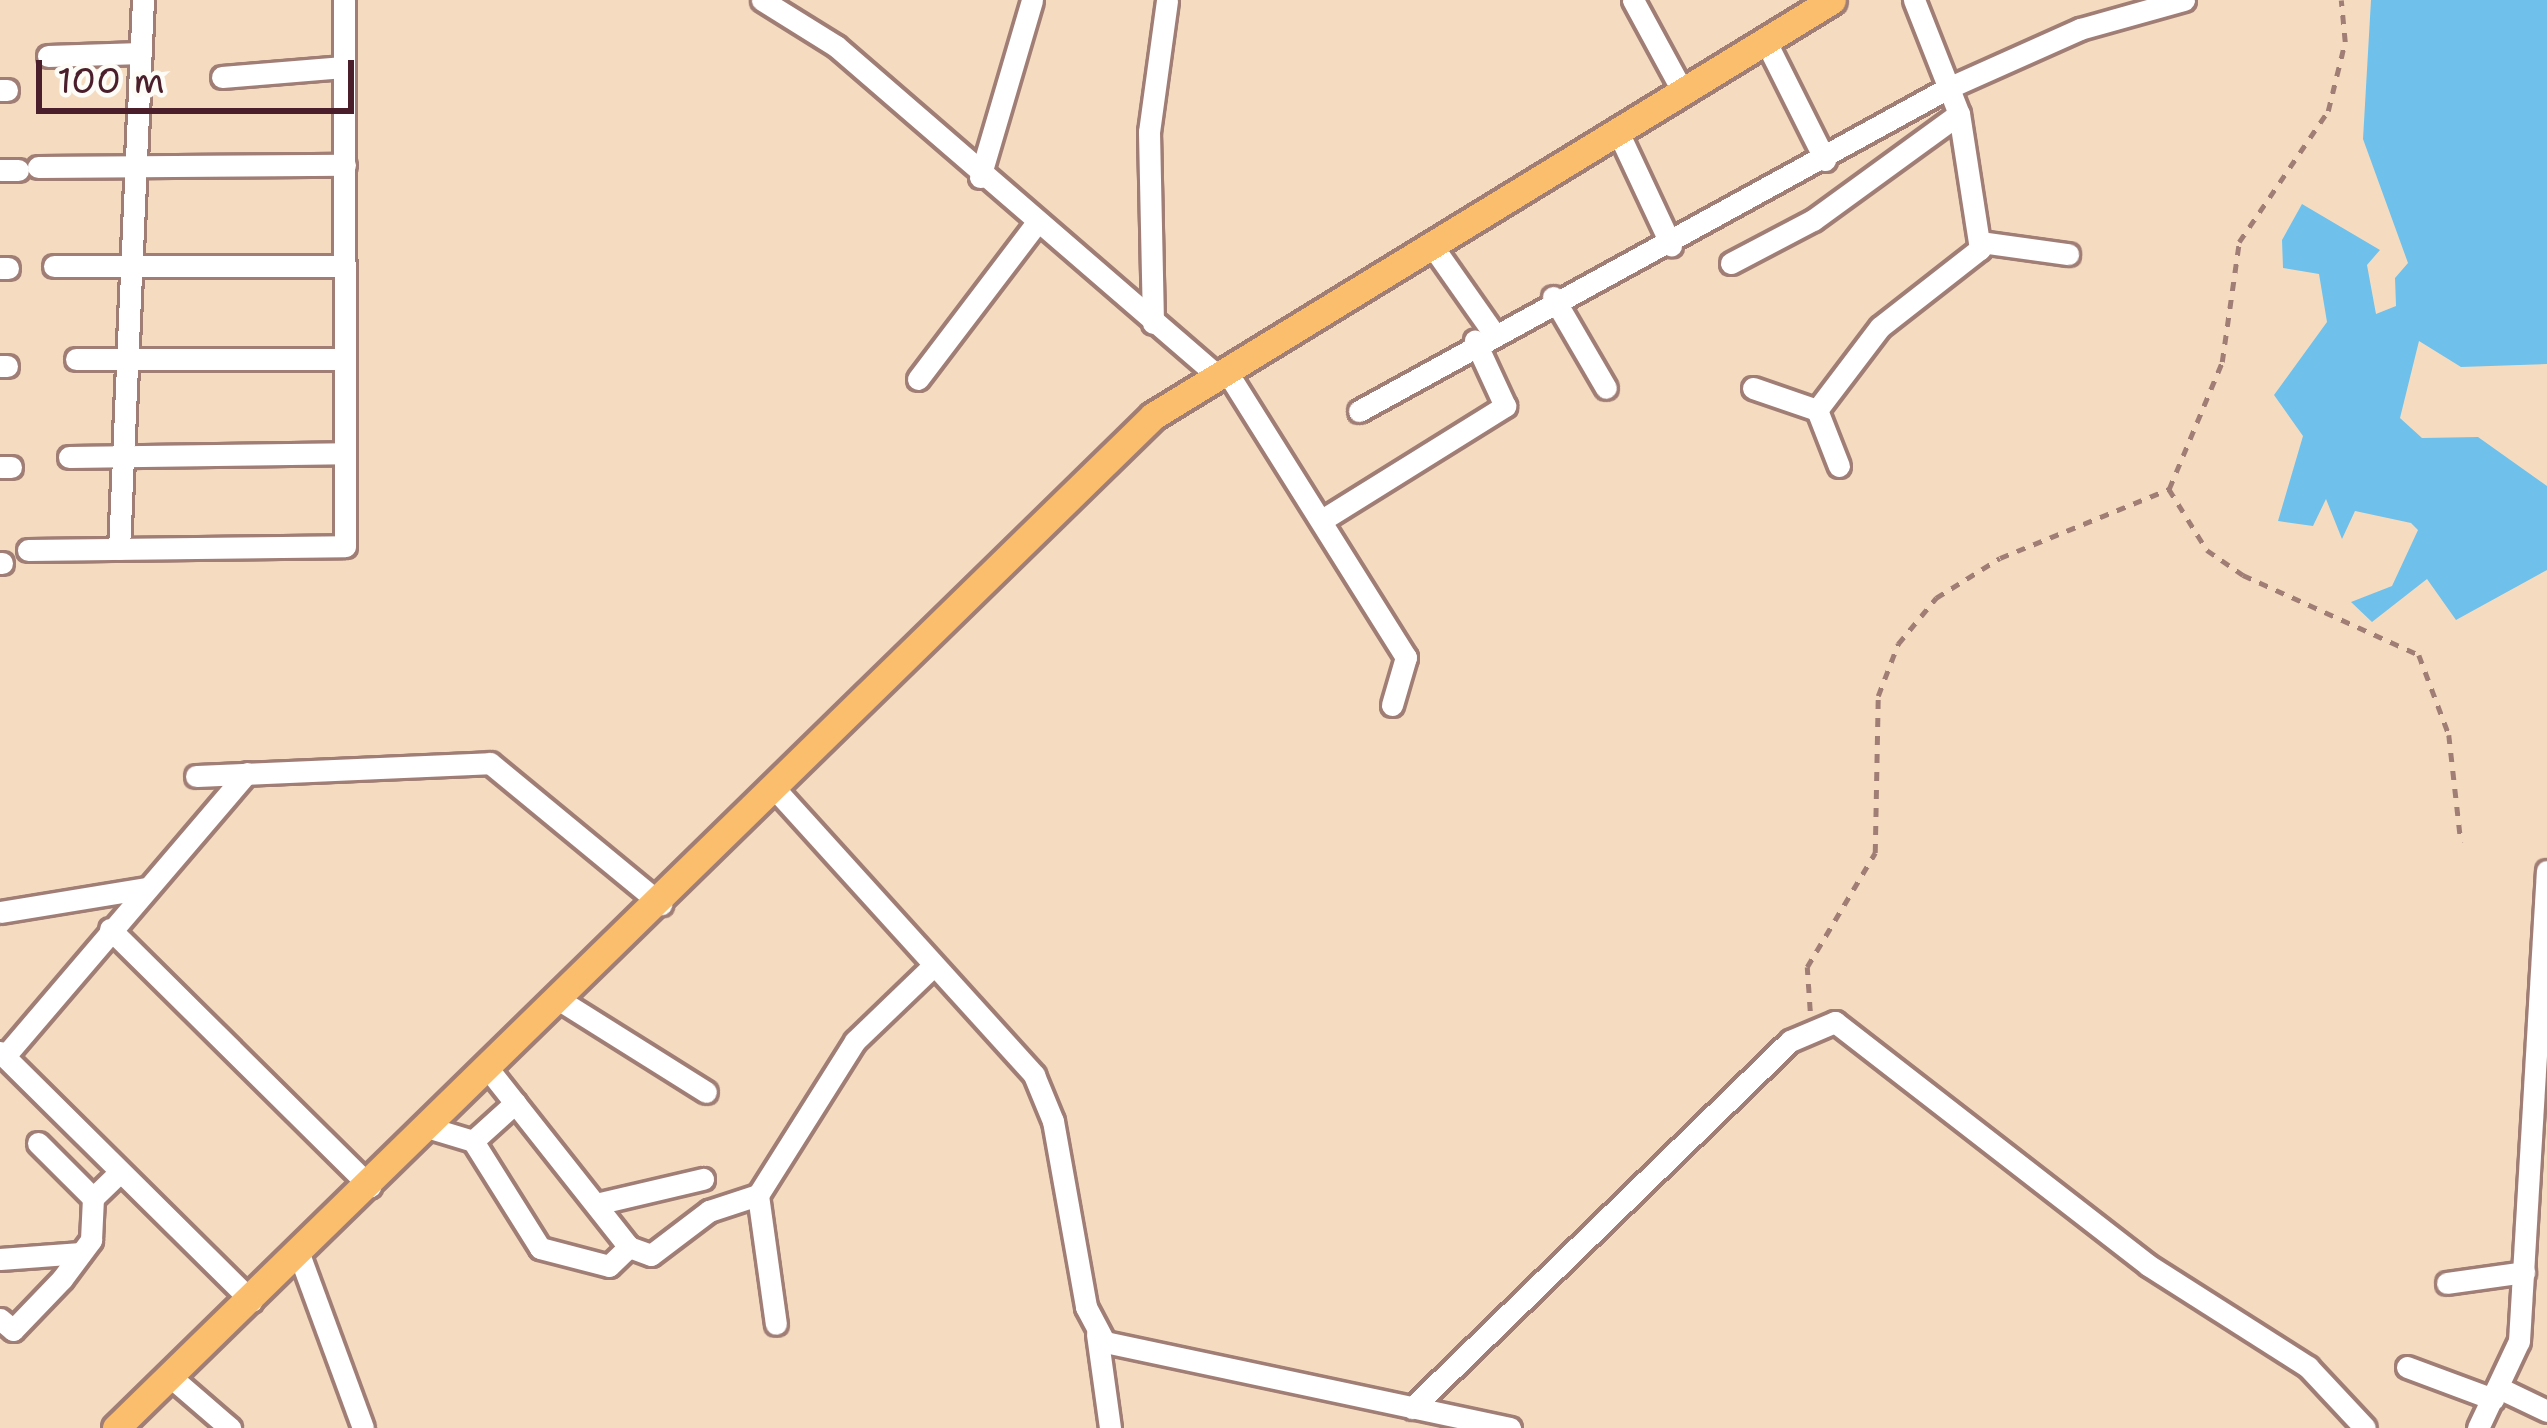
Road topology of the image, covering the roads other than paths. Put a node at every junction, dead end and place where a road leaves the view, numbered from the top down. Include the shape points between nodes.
1 (143, 0) edge
2 (344, 0) edge
3 (762, 0) edge
4 (1032, 0) edge
5 (1167, 0) edge
6 (1633, 0) edge
7 (1832, 0) edge
8 (1914, 0) edge
9 (2184, 0) edge
10 (1766, 42) junction
11 (141, 53) junction
12 (48, 56) dead end
13 (344, 68) junction
14 (222, 77) dead end
15 (1948, 88) junction
16 (1684, 94) junction
17 (1959, 114) junction
18 (1618, 134) junction
19 (1825, 160) junction
20 (344, 165) junction
21 (19, 169) edge
22 (137, 170) junction
23 (980, 177) junction
24 (1034, 226) junction
25 (1982, 242) junction
26 (1671, 245) junction
27 (1433, 247) junction
28 (2068, 254) dead end
29 (1731, 263) dead end
30 (133, 265) junction
31 (54, 266) dead end
32 (344, 266) junction
33 (1552, 297) junction
34 (1153, 323) junction
35 (1484, 336) junction
36 (130, 358) junction
37 (76, 359) dead end
38 (345, 359) junction
39 (1223, 374) junction
40 (918, 379) dead end
41 (1606, 388) dead end
42 (1753, 388) dead end
43 (1817, 410) junction
44 (1359, 411) dead end
45 (345, 453) junction
46 (124, 456) junction
47 (69, 457) dead end
48 (1839, 466) dead end
49 (1322, 520) junction
50 (119, 549) junction
51 (28, 550) dead end
52 (1392, 705) dead end
53 (247, 773) junction
54 (196, 776) dead end
55 (776, 789) junction
56 (2547, 871) edge
57 (146, 888) junction
58 (661, 904) junction
59 (0, 911) edge
60 (110, 929) junction
61 (933, 966) junction
62 (561, 1001) junction
63 (2, 1054) edge
64 (2541, 1064) edge
65 (489, 1070) junction
66 (706, 1092) dead end
67 (515, 1103) junction
68 (430, 1128) junction
69 (472, 1142) junction
70 (38, 1143) dead end
71 (120, 1172) junction
72 (703, 1178) dead end
73 (370, 1186) junction
74 (758, 1195) junction
75 (93, 1198) junction
76 (596, 1204) junction
77 (2537, 1218) edge
78 (629, 1247) junction
79 (82, 1253) junction
80 (299, 1254) junction
81 (0, 1258) edge
82 (2524, 1272) junction
83 (2447, 1283) dead end
84 (252, 1301) junction
85 (0, 1319) edge
86 (776, 1324) dead end
87 (1096, 1334) junction
88 (2407, 1367) dead end
89 (172, 1378) junction
90 (2496, 1394) junction
91 (1412, 1408) junction
92 (2547, 1411) edge
93 (116, 1428) edge
94 (230, 1428) edge
95 (363, 1428) edge
96 (1110, 1428) edge
97 (1510, 1428) edge
98 (2365, 1428) edge
99 (2478, 1428) edge

1 - 11 street
2 - 13 street
3 - 23 street via 836,46
4 - 23 street
5 - 34 street via 1149,133
6 - 16 street
7 - 10 main road
8 - 15 street
9 - 15 street via 2080,29
10 - 16 main road
10 - 19 street
11 - 12 street
11 - 22 street
13 - 14 street
13 - 20 street
15 - 17 street
15 - 19 street
16 - 18 main road
17 - 25 street
17 - 29 street via 1813,220
18 - 26 street
18 - 27 main road
19 - 26 street
20 - 22 street
20 - 32 street
21 - 22 street
22 - 30 street
23 - 24 street
24 - 34 street
24 - 40 street
25 - 28 street
25 - 43 street via 1880,327
26 - 33 street
27 - 35 street
27 - 39 main road
30 - 31 street
30 - 32 street
30 - 36 street
32 - 38 street
33 - 35 street
33 - 41 street
34 - 39 street
35 - 44 street
35 - 49 street via 1505,406
36 - 37 street
36 - 38 street
36 - 46 street
38 - 45 street
39 - 49 street
39 - 55 main road via 1100,461
42 - 43 street
43 - 48 street
45 - 46 street
45 - 50 street via 345,546
46 - 47 street
46 - 50 street
49 - 52 street via 1406,657
50 - 51 street
53 - 54 street
53 - 57 street
53 - 58 street via 490,763
55 - 58 main road
55 - 61 street
56 - 64 street
57 - 59 street
57 - 60 street
58 - 62 main road
60 - 63 street
60 - 73 street
61 - 74 street via 855,1041
61 - 87 street via 1044,1095
62 - 65 main road
62 - 66 street
63 - 71 street
64 - 77 street
65 - 67 street
65 - 68 main road
67 - 69 street
67 - 76 street
68 - 69 street
68 - 73 main road
69 - 78 street via 540,1248 609,1266
70 - 75 street
71 - 75 street
71 - 84 street
72 - 76 street
73 - 80 main road
74 - 78 street via 709,1211 652,1256
74 - 86 street
75 - 79 street
76 - 78 street
77 - 82 street
79 - 81 street
79 - 85 street via 13,1330
80 - 84 main road
80 - 95 street
82 - 83 street
82 - 90 street via 2519,1341
84 - 89 main road
87 - 91 street via 1120,1350
87 - 96 street
88 - 90 street
89 - 93 main road
89 - 94 street
90 - 92 street
90 - 99 street
91 - 97 street
91 - 98 street via 1817,1024 1862,1033 2148,1264 2308,1367

